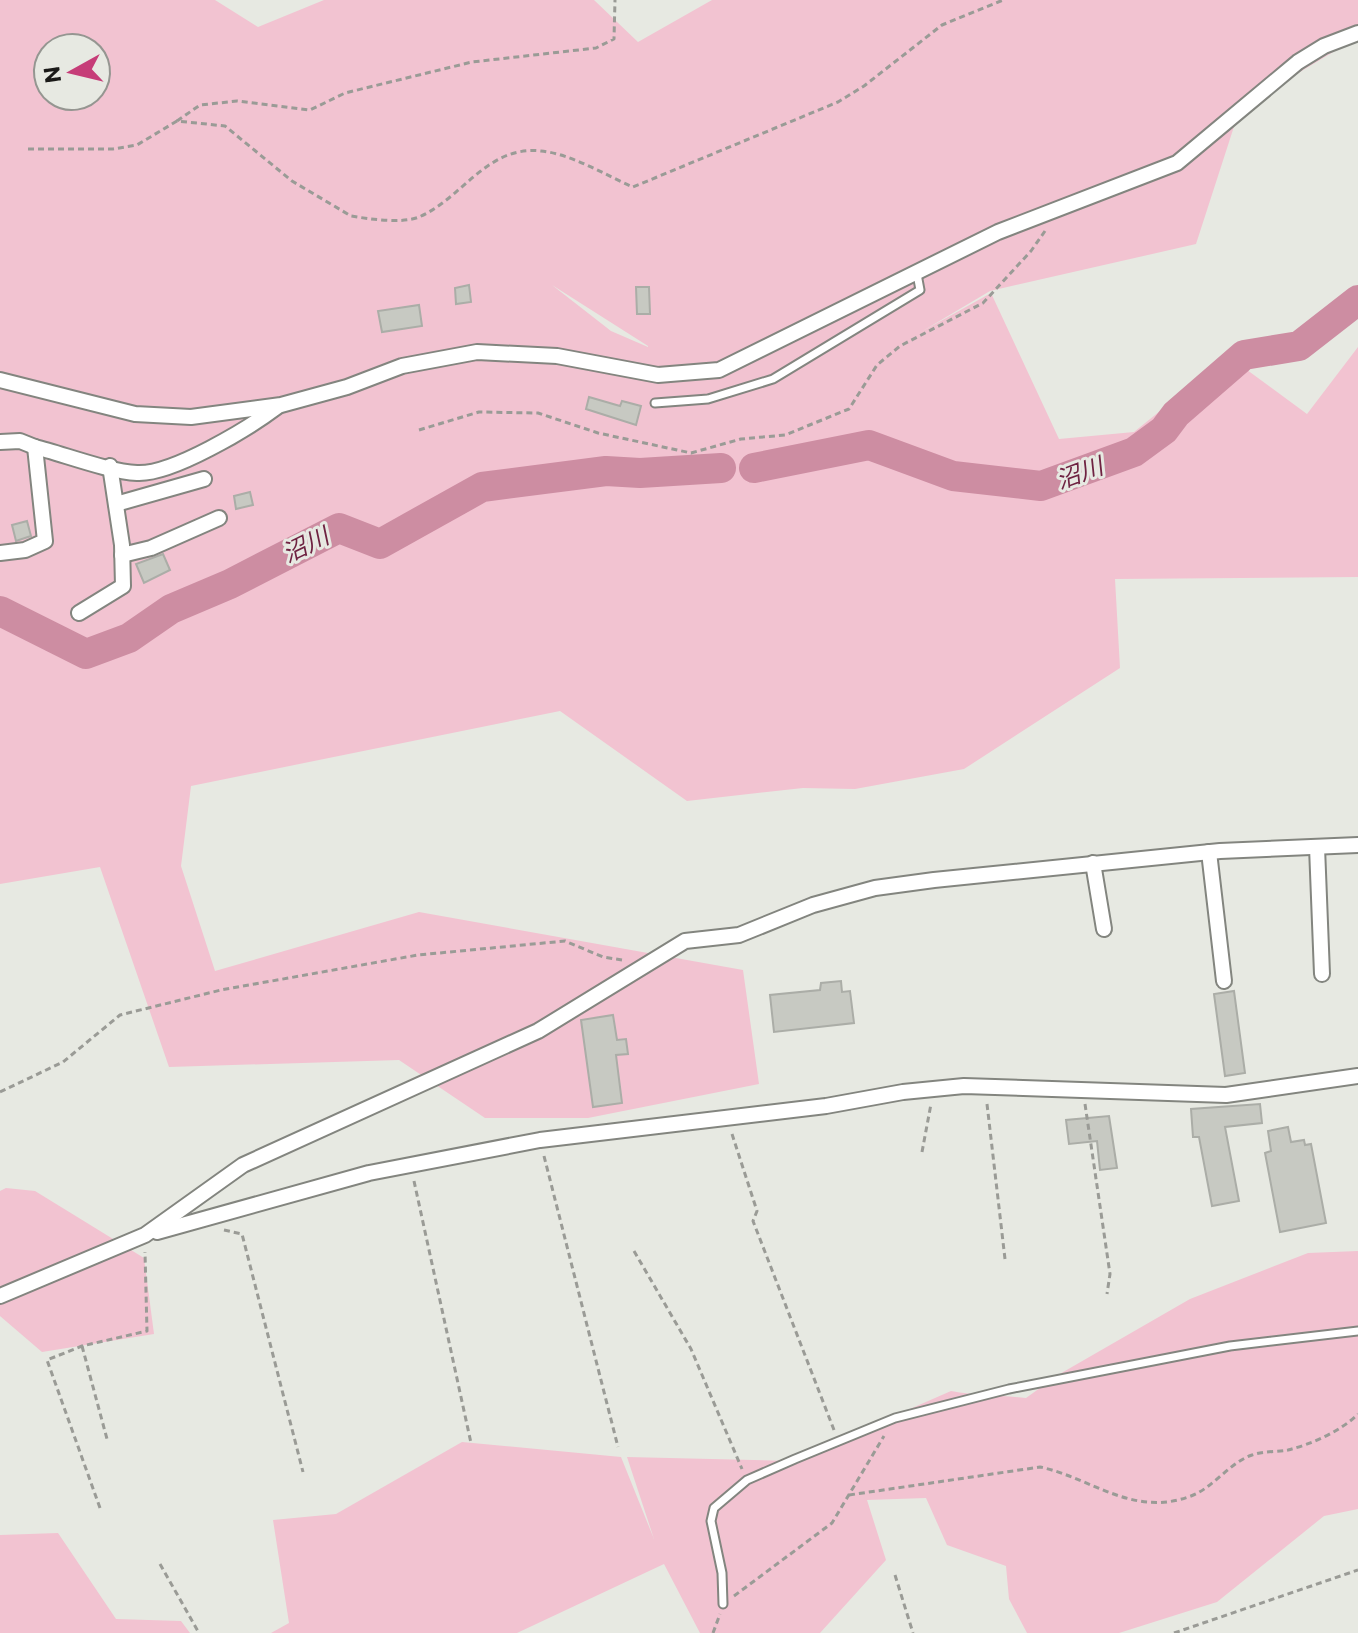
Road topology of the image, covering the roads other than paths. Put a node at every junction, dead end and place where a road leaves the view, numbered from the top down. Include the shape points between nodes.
1 (1358, 33) edge
2 (916, 271) junction
3 (0, 380) edge
4 (655, 403) dead end
5 (281, 405) junction
6 (0, 442) edge
7 (35, 447) junction
8 (110, 466) junction
9 (204, 479) dead end
10 (116, 504) junction
11 (219, 518) dead end
12 (0, 553) edge
13 (122, 555) junction
14 (79, 613) dead end
15 (1358, 845) edge
16 (1317, 847) junction
17 (1209, 852) junction
18 (1093, 863) junction
19 (1104, 929) dead end
20 (1322, 974) dead end
21 (1224, 981) dead end
22 (1358, 1076) edge
23 (145, 1235) junction
24 (0, 1296) edge
25 (1358, 1331) edge
26 (723, 1604) road end

1 - 2 street via 1298,62 1177,163 998,232
2 - 4 lane via 920,290 773,379 708,399
2 - 5 street via 719,370 658,375 557,356 477,352 402,366
3 - 5 street via 135,414 191,417
5 - 8 street via 250,428 189,459 139,474
6 - 7 street
7 - 8 street
7 - 12 street via 45,541
8 - 10 street
9 - 10 street
10 - 13 street
11 - 13 street
13 - 14 street via 123,586
15 - 16 street
16 - 17 street
16 - 20 street
17 - 18 street
17 - 21 street
18 - 19 street
18 - 23 street via 875,888 813,905 739,935 685,941 538,1031 243,1165
22 - 23 street via 1226,1095 985,1086 934,1089 540,1140 410,1165
23 - 24 street
25 - 26 lane via 1230,1346 1009,1389 895,1418 747,1480 714,1508 711,1521

